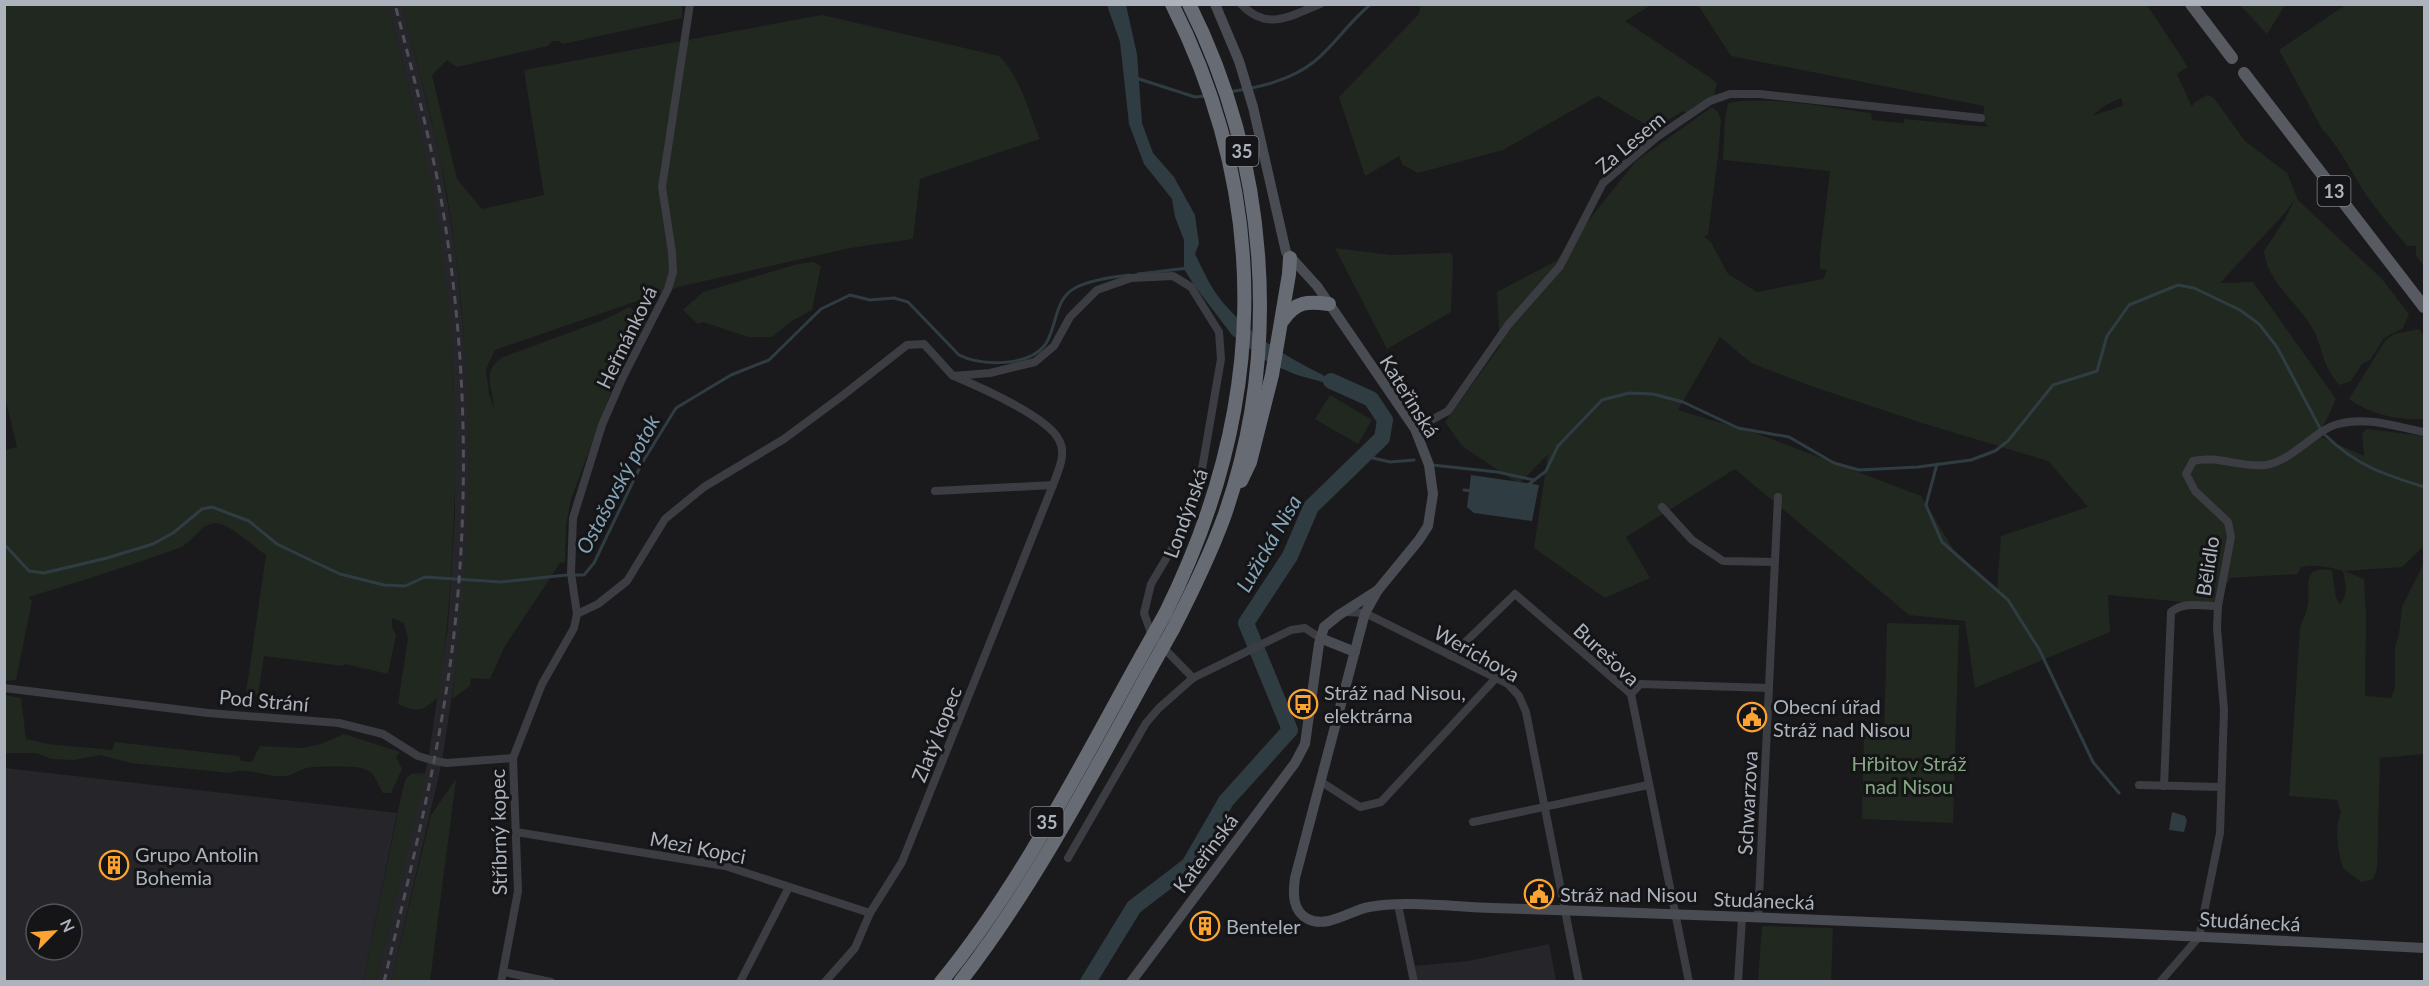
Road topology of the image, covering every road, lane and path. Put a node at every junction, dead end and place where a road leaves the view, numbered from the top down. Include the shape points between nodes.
1 (690, 4) edge
2 (1172, 4) edge
3 (1189, 4) edge
4 (1215, 4) edge
5 (1241, 4) edge
6 (1320, 4) edge
7 (2191, 4) edge
8 (2232, 58) dead end
9 (2244, 74) dead end
10 (1981, 118) dead end
11 (1290, 258) junction
12 (1329, 304) junction
13 (2424, 307) edge
14 (1281, 321) junction
15 (953, 376) junction
16 (1414, 429) junction
17 (2424, 432) edge
18 (1053, 485) junction
19 (935, 491) dead end
20 (1778, 497) dead end
21 (1662, 507) dead end
22 (1224, 515) junction
23 (1775, 562) junction
24 (1378, 590) junction
25 (2218, 606) junction
26 (1346, 612) junction
27 (1365, 613) junction
28 (577, 614) junction
29 (1320, 638) junction
30 (1355, 652) junction
31 (1451, 656) junction
32 (1193, 678) junction
33 (1496, 678) junction
34 (4, 688) edge
35 (1769, 688) junction
36 (1631, 694) junction
37 (513, 758) junction
38 (1320, 781) junction
39 (1648, 785) junction
40 (2139, 785) dead end
41 (2164, 786) junction
42 (2221, 787) junction
43 (1545, 807) junction
44 (1473, 822) dead end
45 (516, 832) junction
46 (1068, 858) dead end
47 (789, 887) junction
48 (1398, 905) junction
49 (1565, 910) junction
50 (870, 913) junction
51 (1675, 914) junction
52 (1742, 918) junction
53 (1758, 918) junction
54 (2199, 936) junction
55 (2424, 948) edge
56 (504, 972) junction
57 (501, 981) edge
58 (551, 981) edge
59 (740, 981) edge
60 (825, 981) edge
61 (940, 981) edge
62 (960, 981) edge
63 (1131, 981) edge
64 (1414, 981) edge
65 (1579, 981) edge
66 (1689, 981) edge
67 (1738, 981) edge
68 (2160, 981) edge

1 - 28 street, Heřmánková via 662,187 673,272 602,425 573,518 571,573
2 - 61 highway, Londýnská / 35, bridge via 1202,69 1226,146 1241,225 1245,295 1242,352 1221,472 1202,533 1165,614 1004,895
3 - 22 highway, Londýnská / 35 via 1216,64 1240,142 1256,228 1261,306 1257,364 1245,437
4 - 11 street via 1246,84 1283,245
5 - 6 street via 1257,17 1276,21
7 - 8 main road
9 - 13 main road, 13
10 - 16 street, Za Lesem via 1760,94 1730,94 1710,101 1657,137 1603,183 1560,266 1508,325 1448,411
11 - 12 street, Kateřinská
11 - 14 highway
12 - 14 highway via 1299,304
12 - 16 street, Kateřinská
14 - 22 highway via 1250,462
15 - 18 street, Zlatý kopec via 991,392 1044,424 1060,440 1062,458
15 - 28 street, Zlatý kopec via 924,344 907,345 784,439 704,487 673,512 627,581 598,604
15 - 32 street via 990,374 1035,362 1054,346 1070,317 1097,290 1131,278 1173,276 1191,287 1219,332 1221,359 1202,469 1179,537 1151,584 1144,614 1152,636
16 - 24 street, Kateřinská via 1429,465 1433,494 1428,526
17 - 25 street, Bělidlo via 2364,421 2336,424 2268,465 2239,465 2206,458 2193,461 2186,474 2195,491 2228,522 2230,530
18 - 19 street
18 - 50 street, Zlatý kopec via 902,862
20 - 23 street, Schwarzova
21 - 23 street via 1692,540 1723,561
22 - 62 highway, Londýnská / 35, bridge via 1173,629 1033,877
23 - 35 street, Schwarzova
24 - 26 street, Kateřinská
24 - 27 street, Studánecká
25 - 41 street via 2187,605 2171,612
25 - 42 street, Bělidlo via 2224,710
26 - 27 street, Werichova
26 - 29 street, Kateřinská via 1324,627
27 - 30 street, Studánecká
27 - 31 street, Werichova
28 - 37 street, Stříbrný kopec via 574,627 542,684
29 - 30 street
29 - 32 street via 1305,628 1291,630
29 - 63 street, Kateřinská via 1305,744 1295,763
30 - 38 street, Studánecká
31 - 33 street, Werichova
31 - 36 street, Burešova via 1515,594
32 - 46 street via 1146,723
33 - 38 street via 1381,802 1360,807
33 - 43 street, Werichova via 1520,696
34 - 37 street, Pod Strání via 339,723 383,734 418,756 441,762
35 - 36 street via 1640,684
35 - 53 street, Schwarzova
36 - 39 street, Burešova
37 - 45 street, Stříbrný kopec
38 - 48 street, Studánecká via 1293,894 1298,909 1306,918 1320,922 1368,907
39 - 43 street
39 - 51 street, Burešova
40 - 41 street
41 - 42 street
42 - 54 street, Bělidlo via 2220,833
43 - 44 street
43 - 49 street, Werichova
45 - 47 street, Mezi Kopci via 725,866
45 - 56 street, Stříbrný kopec via 518,891
47 - 50 street, Mezi Kopci
47 - 59 street
48 - 49 street, Studánecká
48 - 64 street
49 - 51 street, Studánecká
49 - 65 street, Werichova
50 - 60 street, Zlatý kopec via 855,948
51 - 52 street, Studánecká
51 - 66 street, Burešova
52 - 53 street, Studánecká
52 - 67 street
53 - 54 street, Studánecká
54 - 55 street, Studánecká
54 - 68 street
56 - 57 street, Stříbrný kopec
56 - 58 street

